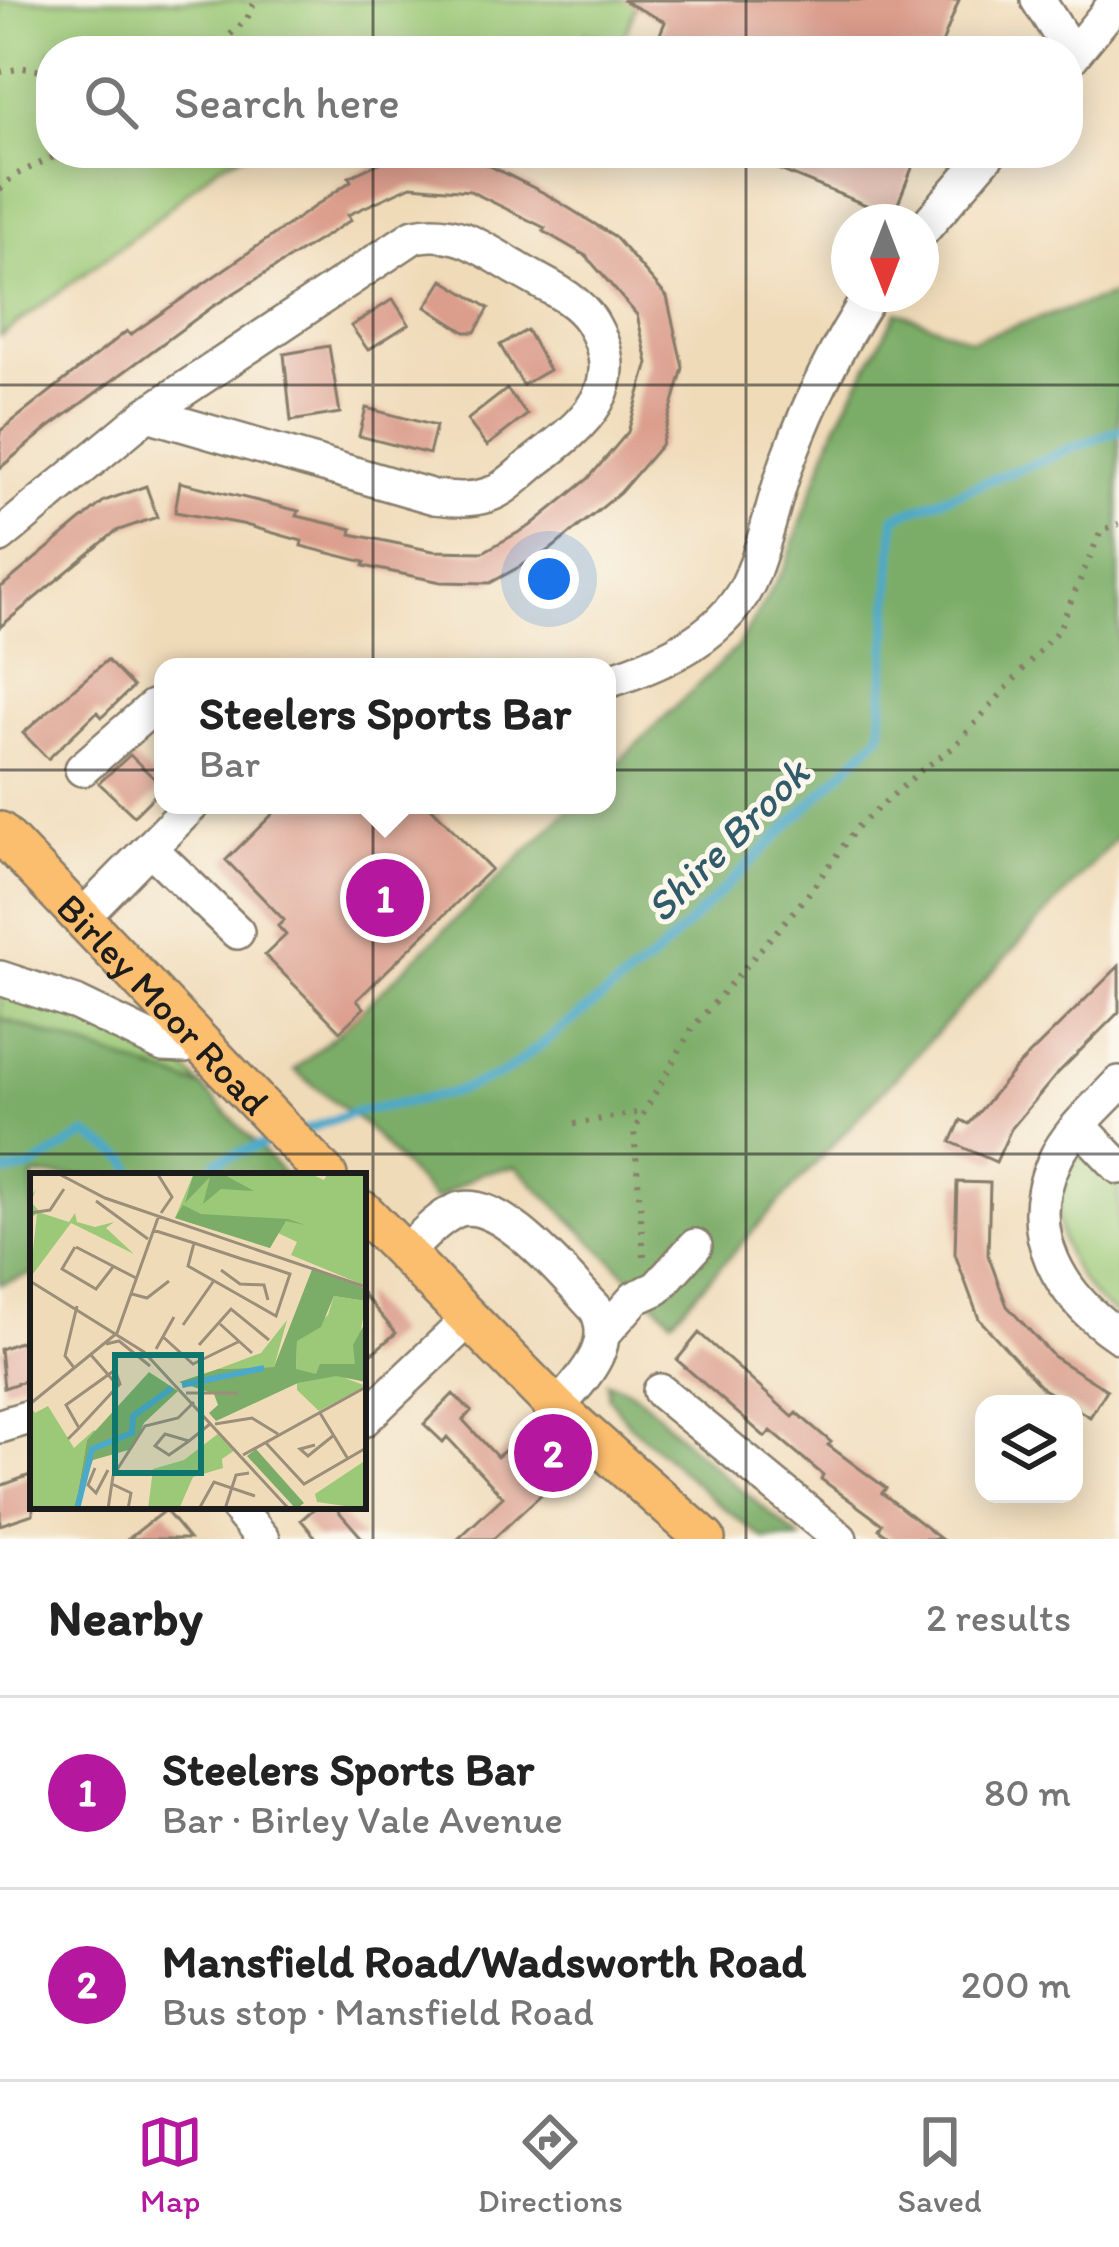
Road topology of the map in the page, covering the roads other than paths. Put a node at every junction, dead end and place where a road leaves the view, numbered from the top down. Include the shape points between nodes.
1 (1038, 0) edge
2 (1118, 0) edge
3 (1058, 36) edge
4 (1083, 43) edge
5 (976, 168) edge
6 (939, 211) edge
7 (861, 312) edge
8 (147, 414) junction
9 (0, 536) edge
10 (616, 677) edge
11 (154, 706) edge
12 (82, 769) dead end
13 (184, 814) edge
14 (0, 832) edge
15 (150, 848) junction
16 (82, 916) junction
17 (237, 932) dead end
18 (0, 978) edge
19 (198, 1041) junction
20 (1119, 1083) edge
21 (1080, 1126) junction
22 (1119, 1167) edge
23 (324, 1172) edge
24 (366, 1214) edge
25 (694, 1246) dead end
26 (404, 1254) junction
27 (467, 1321) junction
28 (603, 1334) junction
29 (1119, 1336) edge
30 (660, 1391) dead end
31 (557, 1408) junction
32 (30, 1417) edge
33 (366, 1417) edge
34 (0, 1426) edge
35 (705, 1539) edge
36 (840, 1539) edge

1 - 3 street
2 - 4 street
5 - 6 street
7 - 10 street via 812,398 751,580 731,611 675,654
8 - 8 street via 414,236 433,232 464,237 580,307 603,346 597,406 494,494 465,501
8 - 9 street
11 - 12 street
13 - 15 street
14 - 16 main road, Birley Moor Road
15 - 16 street
15 - 17 street
16 - 19 main road, Birley Moor Road
18 - 19 street via 163,1045
19 - 23 main road, Birley Moor Road
20 - 21 street
21 - 22 street
21 - 29 street via 1054,1159 1042,1225 1051,1264 1071,1296
24 - 26 main road
25 - 28 street
26 - 27 main road
26 - 28 street via 454,1212 488,1210 596,1309
27 - 31 main road
27 - 33 street
28 - 31 street via 590,1367
30 - 36 street
31 - 35 main road
32 - 34 street

